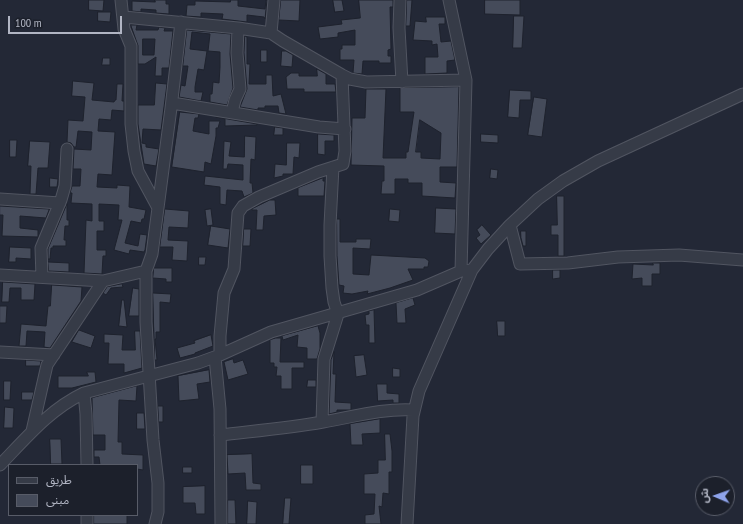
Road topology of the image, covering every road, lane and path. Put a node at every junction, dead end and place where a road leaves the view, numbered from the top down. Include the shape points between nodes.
1 (120, 0) edge
2 (274, 0) edge
3 (400, 0) edge
4 (449, 0) edge
5 (124, 17) junction
6 (181, 22) junction
7 (238, 28) junction
8 (271, 33) junction
9 (342, 75) junction
10 (466, 80) junction
11 (402, 82) junction
12 (743, 94) edge
13 (172, 103) junction
14 (232, 112) junction
15 (345, 129) junction
16 (68, 149) dead end
17 (333, 167) junction
18 (0, 198) edge
19 (60, 203) junction
20 (158, 208) junction
21 (510, 225) junction
22 (743, 260) edge
23 (466, 270) junction
24 (146, 271) junction
25 (0, 275) edge
26 (42, 277) junction
27 (103, 281) junction
28 (338, 314) junction
29 (0, 352) edge
30 (54, 355) junction
31 (217, 356) junction
32 (150, 376) junction
33 (84, 393) junction
34 (414, 410) junction
35 (322, 422) junction
36 (32, 431) junction
37 (220, 435) junction
38 (87, 464) edge
39 (0, 465) edge
40 (156, 524) edge
41 (221, 524) edge
42 (407, 524) edge

1 - 5 street
2 - 8 street
3 - 11 street
4 - 10 street
5 - 6 street
5 - 20 street via 124,28 131,46 131,124 134,151 138,172
6 - 7 street
6 - 13 street
7 - 8 street
7 - 14 street via 240,89
8 - 9 street
9 - 11 street via 366,82
9 - 15 street
10 - 11 street
10 - 23 street
12 - 21 street via 598,160 538,199
13 - 14 street
13 - 20 street
14 - 15 street
15 - 17 street via 343,164
16 - 19 street via 65,186
17 - 28 street via 330,256 332,288
17 - 31 street via 259,197 243,206 238,213 234,269 224,293
18 - 19 street
19 - 26 street via 41,248
20 - 24 street via 152,254
21 - 22 street via 520,264 672,256
21 - 23 street
23 - 28 street via 417,290
23 - 34 street
24 - 27 street
24 - 32 street
25 - 26 street
26 - 27 street
27 - 30 street
28 - 31 street via 271,332
28 - 35 street via 324,359
29 - 30 street
30 - 36 street via 47,365
31 - 32 street
31 - 37 street
32 - 33 street
32 - 40 street via 158,483
33 - 36 street via 61,406
33 - 38 street
34 - 35 street via 400,409 361,414
34 - 42 street
35 - 37 street
36 - 39 street
37 - 41 street

